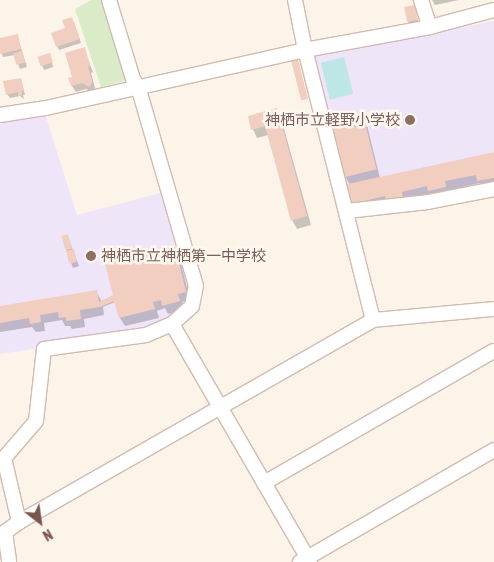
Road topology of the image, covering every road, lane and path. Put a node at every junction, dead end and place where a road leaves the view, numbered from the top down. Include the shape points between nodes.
1 (109, 0) edge
2 (295, 0) edge
3 (421, 0) edge
4 (494, 10) edge
5 (430, 27) junction
6 (305, 50) junction
7 (138, 87) junction
8 (0, 115) edge
9 (494, 189) edge
10 (347, 211) junction
11 (494, 309) edge
12 (373, 320) junction
13 (172, 324) junction
14 (494, 351) edge
15 (220, 408) junction
16 (494, 450) edge
17 (2, 461) edge
18 (264, 483) junction
19 (19, 522) junction
20 (306, 561) edge
21 (9, 562) edge

1 - 7 street
2 - 6 street
3 - 5 street
4 - 5 street
5 - 6 street
6 - 7 street
6 - 10 street
7 - 8 street
7 - 13 street via 196,286 192,306
9 - 10 street via 428,202
10 - 12 street
11 - 12 street
12 - 15 street
13 - 15 street
13 - 17 street via 146,335 44,349 36,421
14 - 18 street
15 - 18 street
15 - 19 street
16 - 20 street
17 - 19 street
18 - 20 street
19 - 21 street via 5,532

